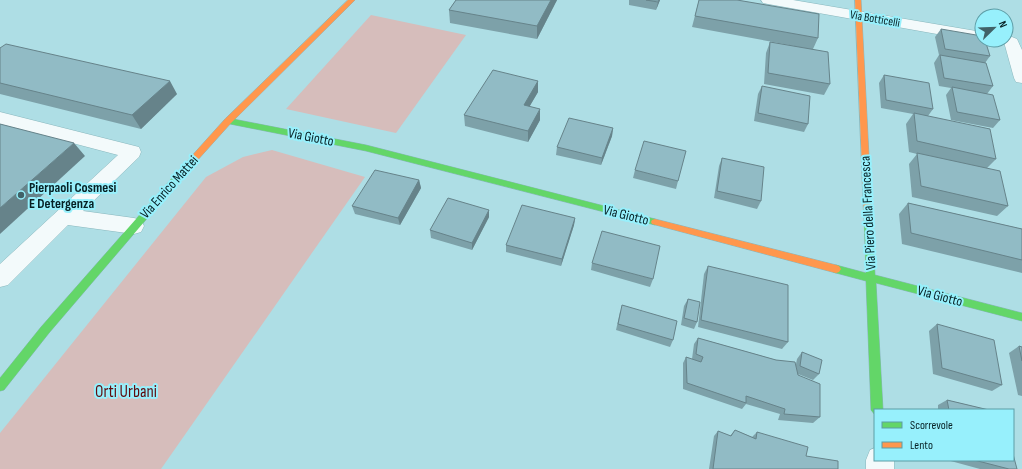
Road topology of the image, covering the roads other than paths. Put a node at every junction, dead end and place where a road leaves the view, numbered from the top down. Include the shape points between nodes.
1 (352, 0) edge
2 (768, 0) edge
3 (858, 0) edge
4 (858, 16) junction
5 (974, 36) edge
6 (1013, 48) edge
7 (1022, 78) edge
8 (0, 118) edge
9 (228, 121) junction
10 (65, 217) junction
11 (134, 226) junction
12 (0, 278) edge
13 (871, 278) junction
14 (1022, 317) edge
15 (0, 386) edge
16 (877, 409) edge

1 - 9 street, Via Enrico Mattei
2 - 4 street, Via Botticelli
3 - 4 street, Via Piero della Francesca
4 - 5 street, Via Botticelli
4 - 13 street, Via Piero della Francesca
6 - 7 street
8 - 10 street via 132,152
9 - 11 street, Via Enrico Mattei
9 - 13 street, Via Giotto via 366,148
10 - 11 street
10 - 12 street
11 - 15 street, Via Enrico Mattei
13 - 14 street, Via Giotto
13 - 16 street, Via Piero della Francesca

